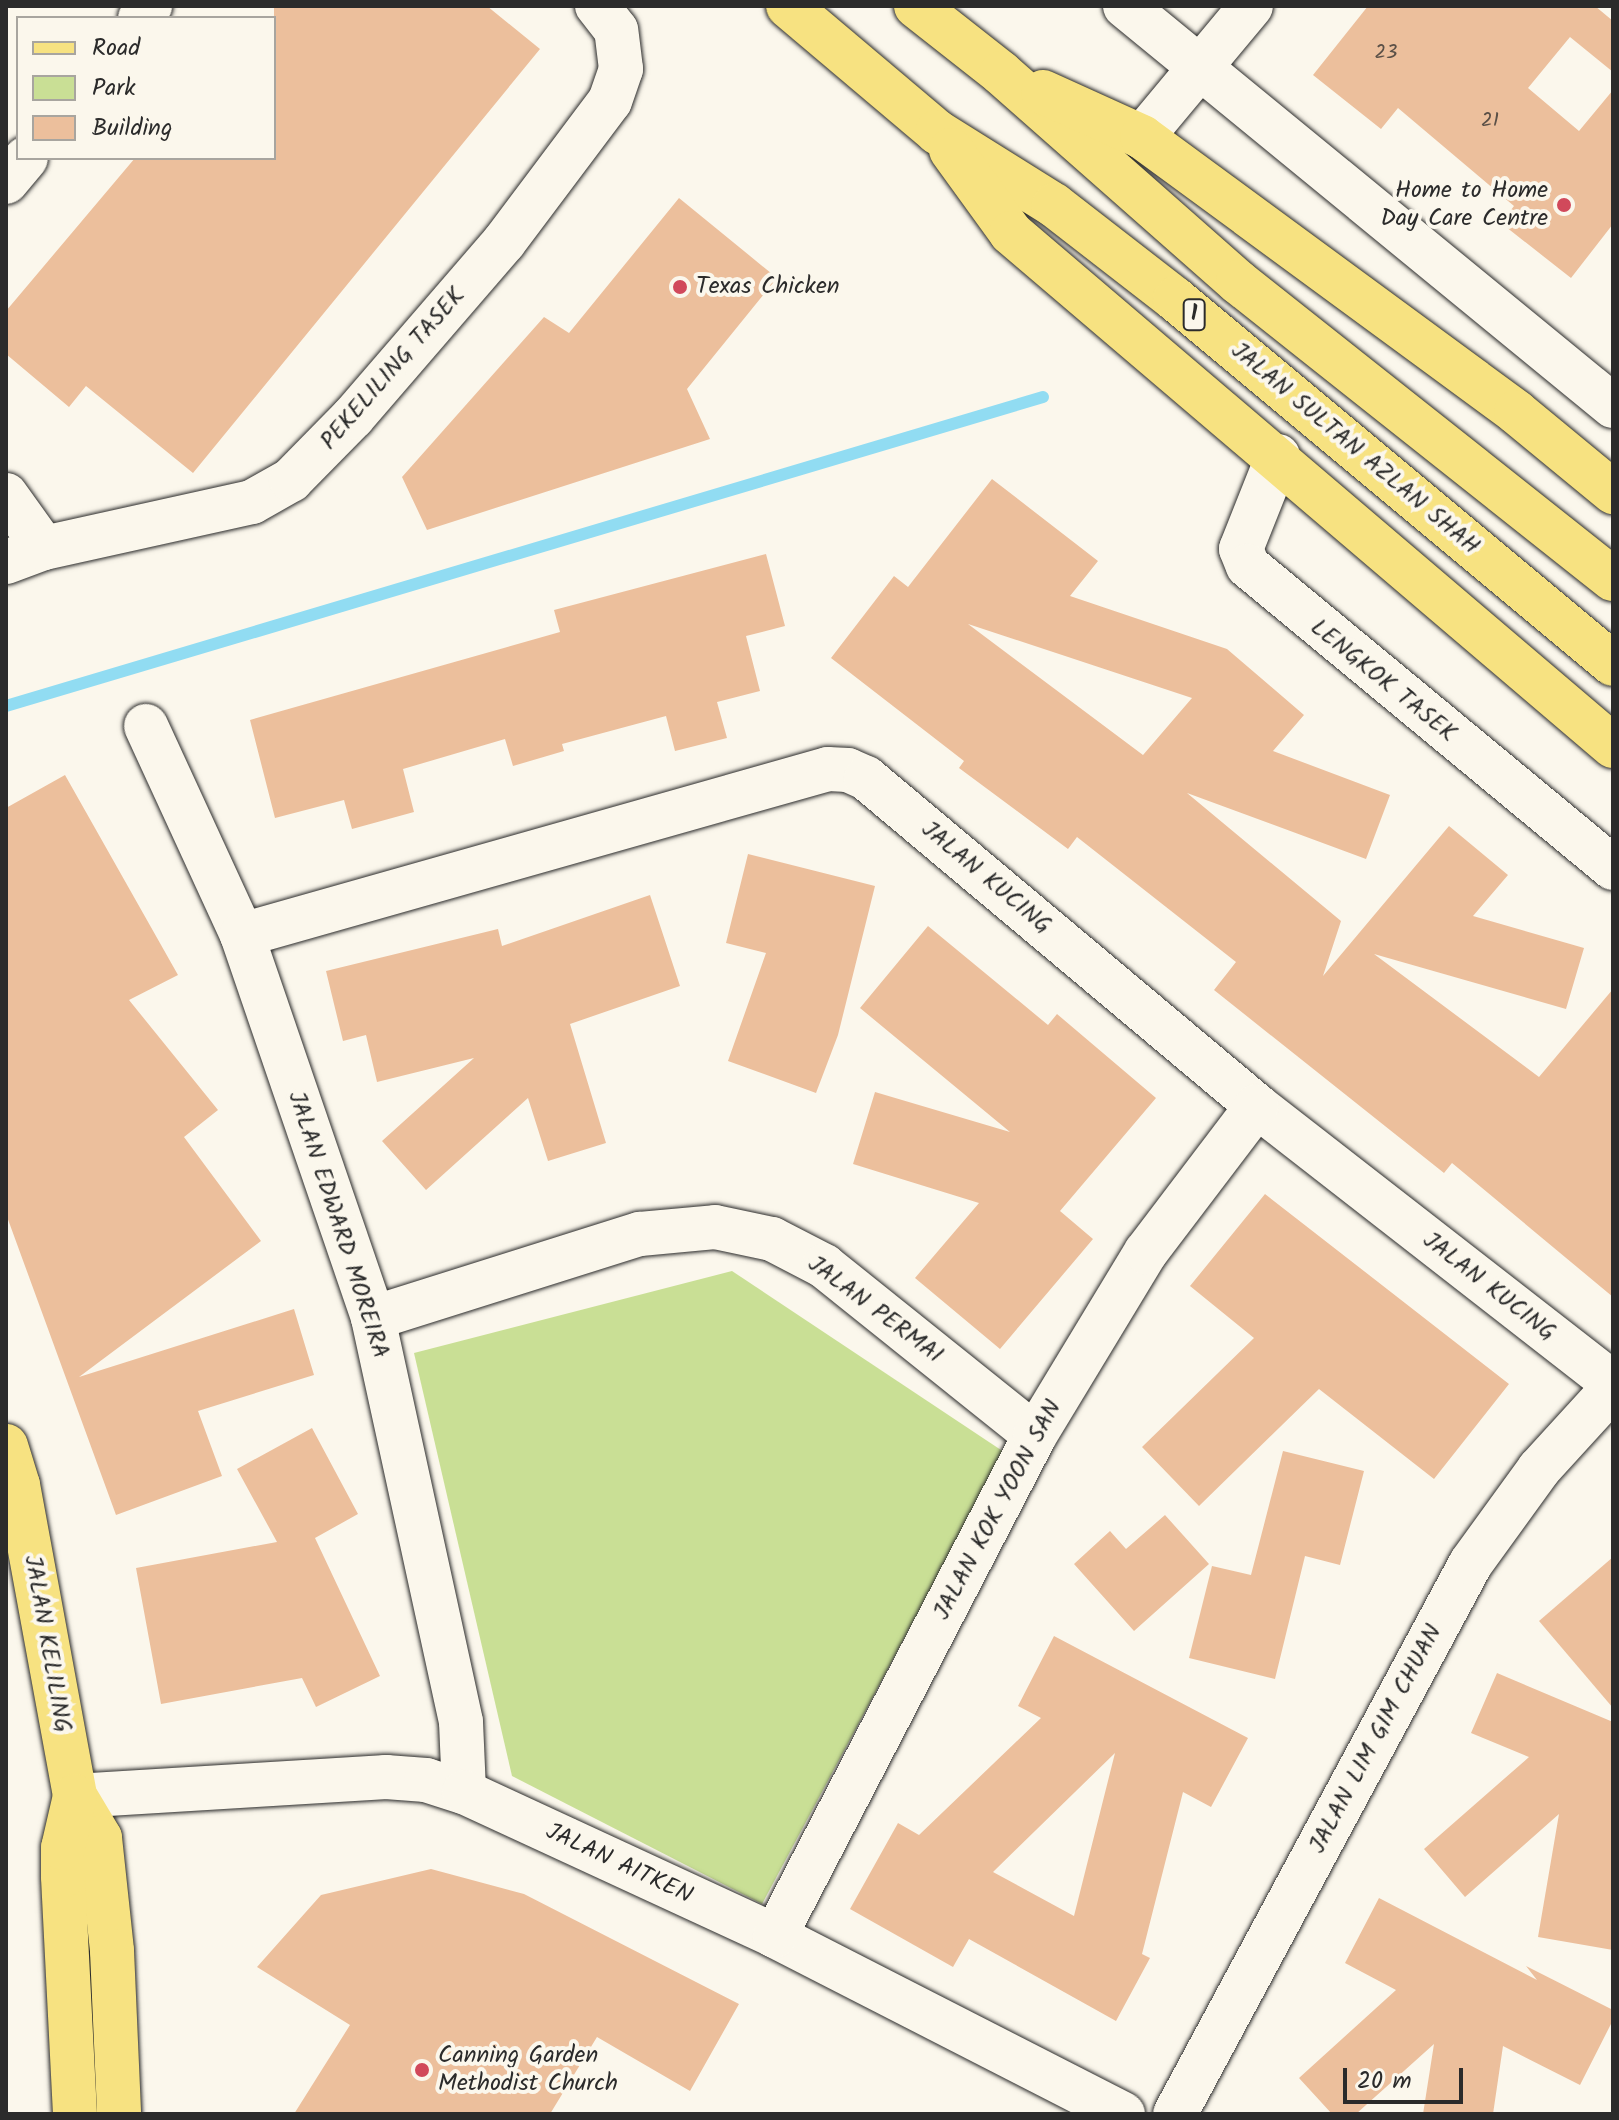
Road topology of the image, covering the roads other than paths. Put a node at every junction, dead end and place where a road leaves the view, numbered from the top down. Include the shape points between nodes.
1 (597, 6) edge
2 (788, 6) edge
3 (916, 6) edge
4 (1125, 6) edge
5 (1251, 6) edge
6 (1199, 68) junction
7 (1001, 73) junction
8 (937, 132) junction
9 (1142, 137) junction
10 (24, 160) edge
11 (6, 182) edge
12 (1613, 406) edge
13 (1278, 456) junction
14 (1613, 492) edge
15 (6, 495) edge
16 (25, 555) edge
17 (1613, 579) edge
18 (1599, 653) edge
19 (146, 726) dead end
20 (1613, 746) edge
21 (1613, 868) edge
22 (242, 935) junction
23 (1257, 1106) junction
24 (373, 1318) junction
25 (1613, 1386) edge
26 (1035, 1435) junction
27 (6, 1446) edge
28 (464, 1792) junction
29 (75, 1796) junction
30 (775, 1936) junction
31 (75, 2114) edge
32 (119, 2114) edge
33 (1123, 2114) edge
34 (1175, 2114) edge

1 - 16 street, PEKELILING TASEK via 616,30 621,69 610,101 504,242 291,480 252,502
2 - 8 main road, JALAN SULTAN AZLAN SHAH / 1
3 - 7 main road, 1
4 - 6 street
5 - 6 street
6 - 9 street
6 - 12 street
7 - 9 main road
7 - 17 main road, 1 via 1238,282
8 - 13 main road via 1011,233
8 - 18 main road, JALAN SULTAN AZLAN SHAH / 1 via 1054,205 1175,299
9 - 14 main road via 1516,412
10 - 11 street
13 - 20 main road
13 - 21 street, LENGKOK TASEK via 1241,549 1248,566
15 - 16 street
19 - 22 street, JALAN EDWARD MOREIRA
22 - 23 street, JALAN KUCING via 828,769 848,770 866,778
22 - 24 street, JALAN EDWARD MOREIRA
23 - 25 street, JALAN KUCING
23 - 26 street, JALAN KOK YOON SAN via 1146,1252
24 - 26 street, JALAN PERMAI via 640,1234 715,1227 772,1239 824,1266
24 - 28 street, JALAN EDWARD MOREIRA via 461,1722
25 - 34 street, JALAN LIM GIM CHUAN via 1539,1469 1471,1563
26 - 30 street, JALAN KOK YOON SAN
27 - 29 main road, JALAN KELILING via 18,1485
28 - 29 street, JALAN AITKEN via 426,1780 386,1777
28 - 30 street, JALAN AITKEN
29 - 31 main road, JALAN KELILING via 63,1848 63,1876
29 - 32 main road, JALAN KELILING via 100,1838
30 - 33 street, JALAN AITKEN

